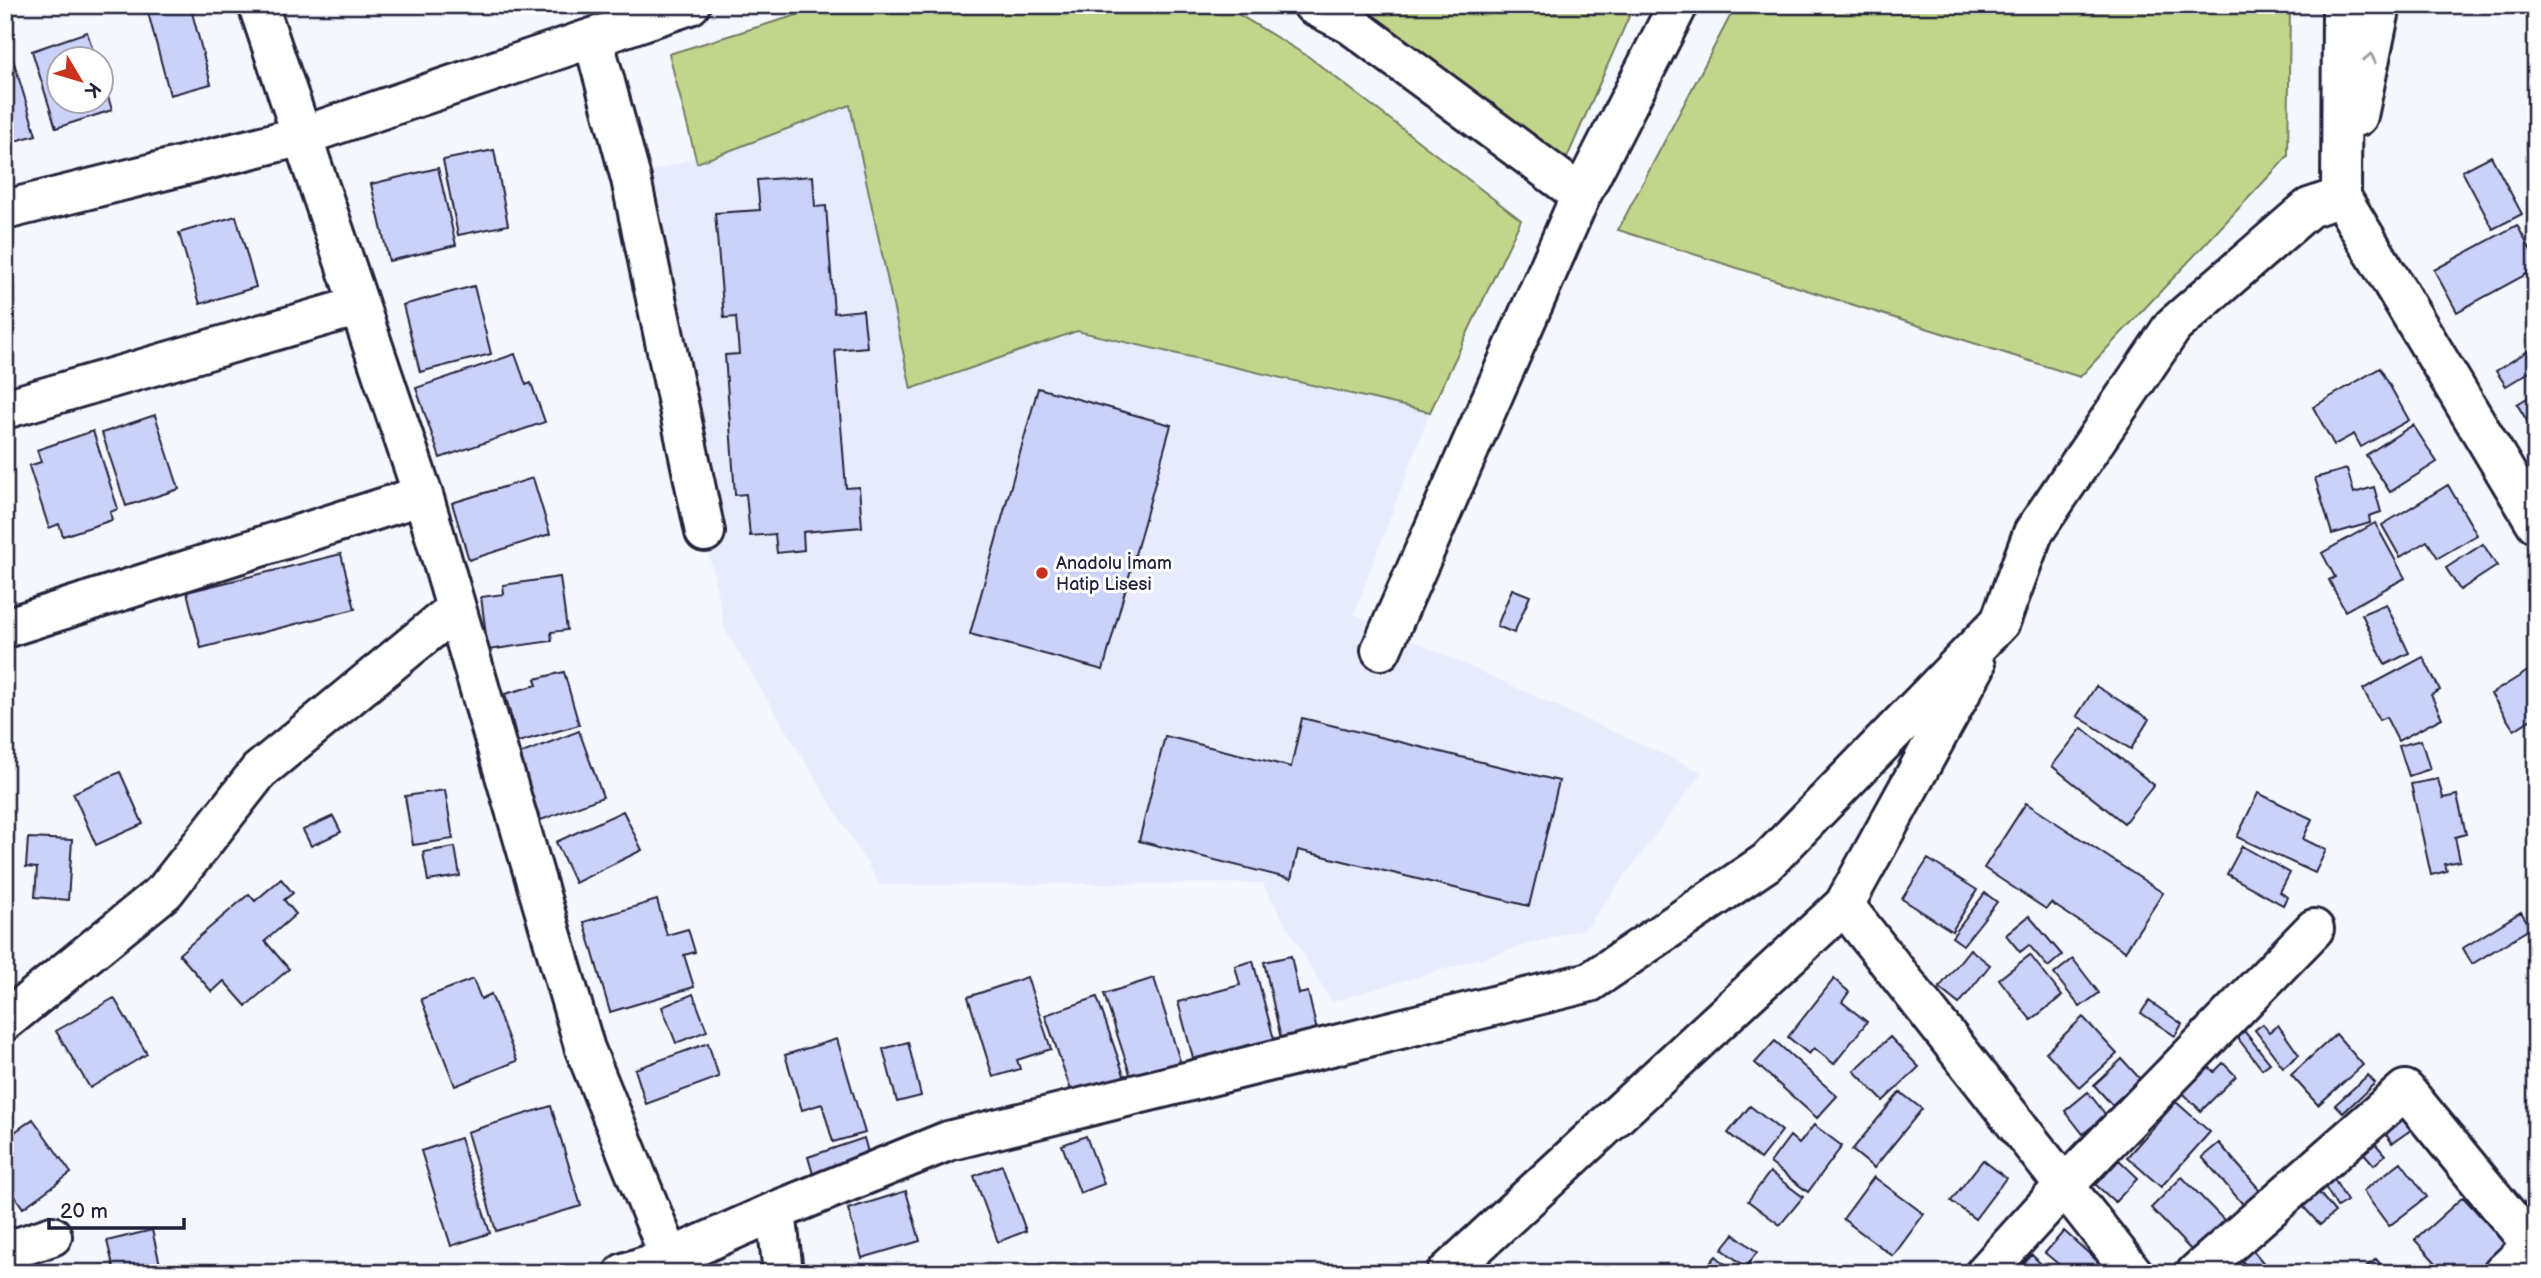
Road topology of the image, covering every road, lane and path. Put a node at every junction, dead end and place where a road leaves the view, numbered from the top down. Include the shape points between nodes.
1 (258, 5) edge
2 (690, 5) edge
3 (1313, 5) edge
4 (1678, 5) edge
5 (2342, 5) edge
6 (2381, 5) edge
7 (593, 38) junction
8 (302, 136) junction
9 (1581, 195) junction
10 (2341, 197) junction
11 (5, 210) edge
12 (359, 306) junction
13 (5, 409) edge
14 (423, 495) junction
15 (2536, 523) edge
16 (705, 532) dead end
17 (456, 609) junction
18 (2000, 622) junction
19 (5, 628) edge
20 (1381, 650) dead end
21 (1844, 905) junction
22 (2314, 929) dead end
23 (5, 1021) edge
24 (2065, 1185) junction
25 (776, 1211) junction
26 (52, 1236) dead end
27 (2534, 1248) edge
28 (5, 1252) edge
29 (670, 1258) junction
30 (624, 1273) edge
31 (783, 1273) edge
32 (1447, 1273) edge
33 (1985, 1273) edge
34 (2133, 1273) edge
35 (2196, 1273) edge
36 (2503, 1273) edge

1 - 8 street
2 - 7 street
3 - 9 street via 1350,24
4 - 9 street
5 - 10 street
10 -> 6 street
7 - 8 street
7 - 16 street via 631,179
8 - 11 street
8 - 12 street
9 - 20 street
10 - 15 street
10 - 18 street via 2309,208 2173,326 2033,533
12 - 13 street
12 - 14 street
14 - 17 street
14 - 19 street
17 - 23 street via 258,771 165,891
17 - 29 street via 585,1049
18 - 21 street
18 - 25 street via 1767,862 1590,982 948,1141
21 - 24 street
21 - 32 street
22 - 24 street
24 - 33 street
24 - 34 street
25 - 29 street
25 - 31 street
26 - 28 street
27 - 35 street via 2405,1090
27 - 36 street
29 - 30 street

